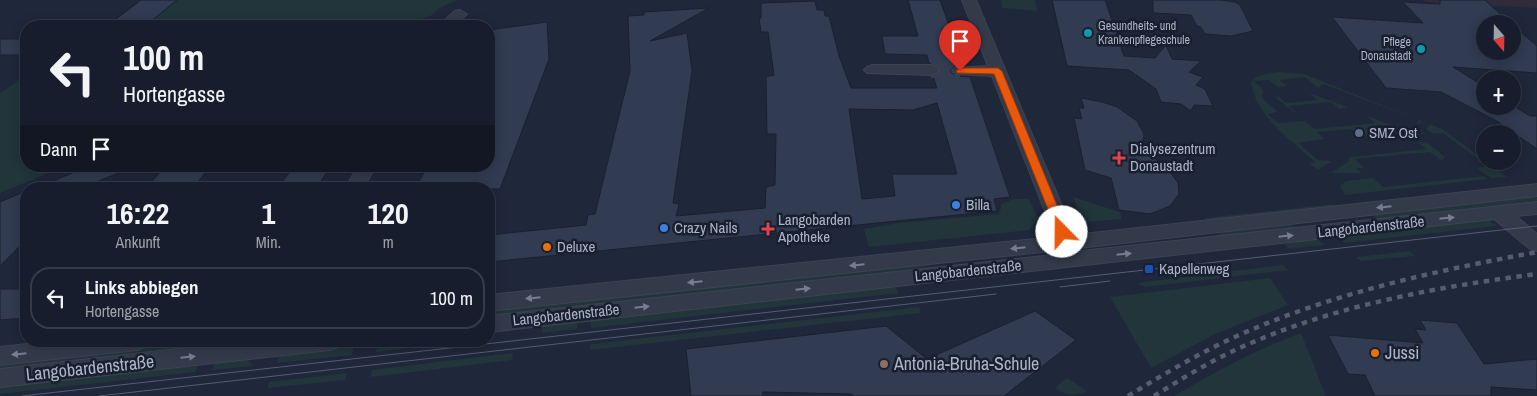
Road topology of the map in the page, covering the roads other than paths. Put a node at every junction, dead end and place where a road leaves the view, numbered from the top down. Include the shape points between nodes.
1 (969, 0) edge
2 (460, 14) dead end
3 (452, 20) edge
4 (872, 70) dead end
5 (931, 70) tunnel mouth
6 (960, 71) tunnel mouth
7 (998, 71) junction
8 (1537, 190) edge
9 (1537, 208) edge
10 (1498, 212) junction
11 (1537, 244) edge
12 (1071, 251) junction
13 (495, 302) edge
14 (495, 323) edge
15 (82, 347) edge
16 (253, 347) edge
17 (0, 356) edge
18 (0, 378) edge

1 - 7 street
2 - 3 street
4 - 5 street
6 - 7 street
7 - 12 street
8 -> 12 street, Langobardenstraße
9 - 10 street, Langobardenstraße
10 - 11 street
12 -> 10 street, Langobardenstraße
12 -> 13 street, Langobardenstraße
14 -> 12 street, Langobardenstraße
15 -> 17 street, Langobardenstraße
18 -> 16 street, Langobardenstraße

